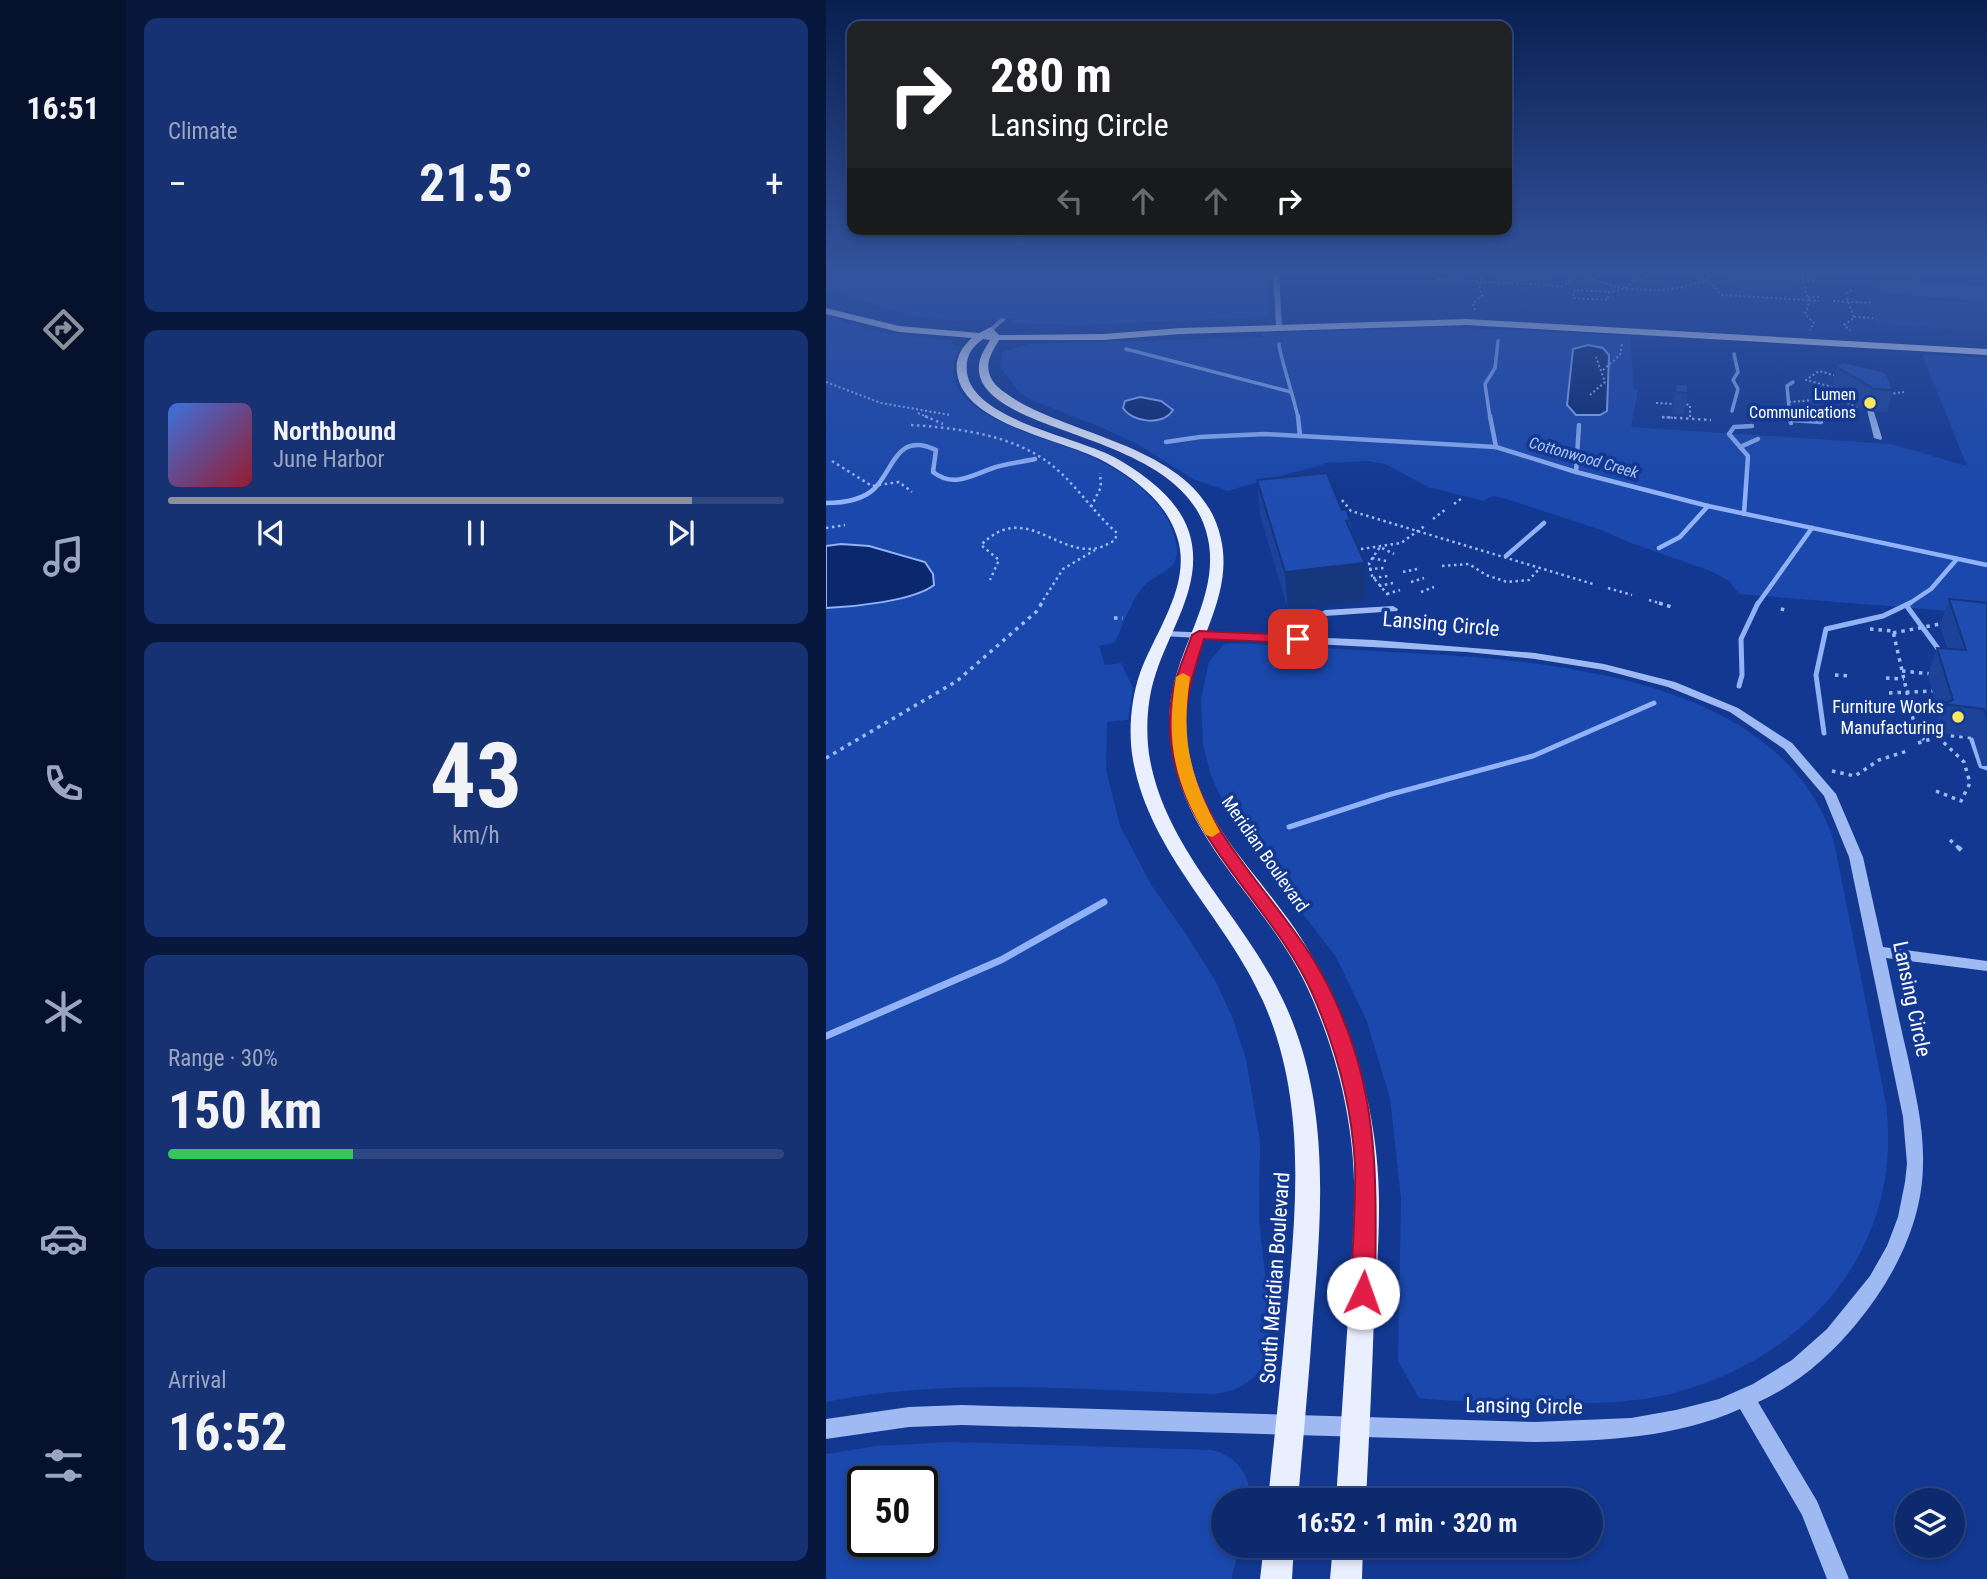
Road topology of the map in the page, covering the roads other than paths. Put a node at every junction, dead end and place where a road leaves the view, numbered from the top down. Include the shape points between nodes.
1 (972, 347) edge
2 (986, 347) edge
3 (1899, 347) edge
4 (1987, 352) edge
5 (1870, 412) road end
6 (1878, 438) dead end
7 (1392, 603) road end
8 (1325, 613) dead end
9 (1165, 634) junction
10 (1199, 635) junction
11 (1877, 952) junction
12 (1987, 966) edge
13 (1745, 1399) junction
14 (1290, 1425) junction
15 (1355, 1427) junction
16 (826, 1429) edge
17 (1284, 1488) edge
18 (1352, 1488) edge
19 (1278, 1558) edge
20 (1347, 1558) edge
21 (1276, 1579) edge
22 (1346, 1579) edge
23 (1838, 1579) edge

1 - 9 main road via 965,352 961,366 963,382 976,400 1011,421 1107,458 1153,490 1171,509 1183,533 1187,561
2 - 10 main road, Meridian Boulevard via 981,363 989,386 1023,409 1138,455 1181,485 1203,510 1216,538 1219,570
3 - 4 main road
5 - 6 street
7 - 8 street
9 - 10 street, Lansing Circle
9 - 14 main road, South Meridian Boulevard via 1141,705 1146,784 1173,847 1269,990 1302,1096 1309,1221
10 - 11 street, Lansing Circle via 1407,645 1533,657 1634,673 1702,695 1774,736 1807,764 1826,788 1849,831
10 - 15 main road, Meridian Boulevard via 1181,684 1177,714 1187,782 1212,833 1312,973 1343,1047 1358,1108 1367,1208
11 - 12 street
11 - 13 street, Lansing Circle via 1914,1138 1913,1188 1903,1228 1876,1285 1838,1333 1794,1371
13 - 15 street, Lansing Circle via 1676,1422 1614,1431
13 - 23 street via 1810,1508
14 - 15 street, Lansing Circle
14 - 16 street, Lansing Circle via 954,1415
14 - 17 main road
15 - 18 main road, Meridian Boulevard
19 - 21 main road
20 - 22 main road

